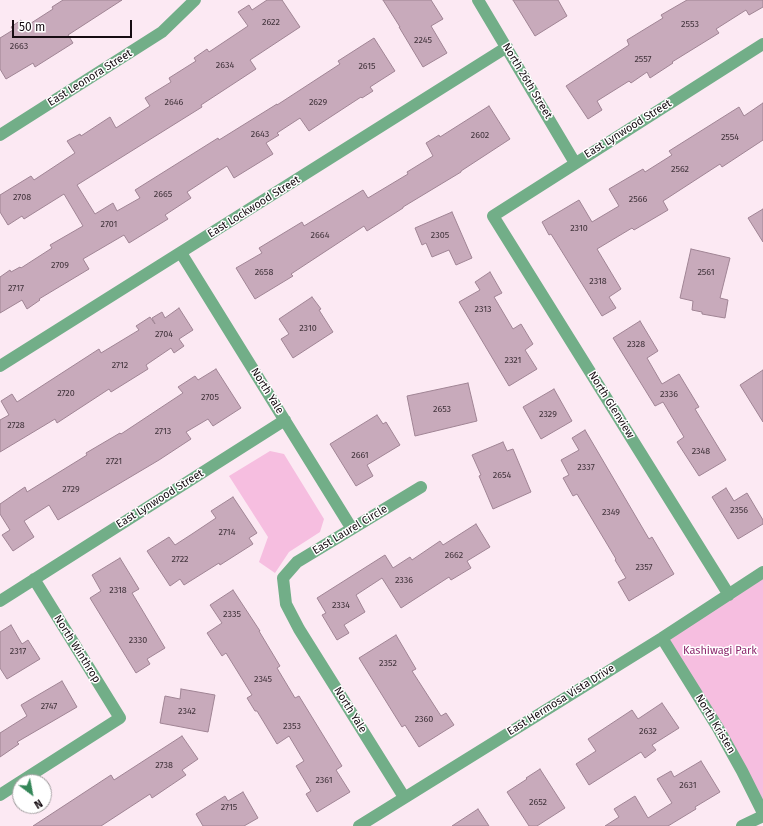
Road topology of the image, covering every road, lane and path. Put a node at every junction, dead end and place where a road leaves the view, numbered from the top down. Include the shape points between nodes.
1 (195, 0) edge
2 (478, 0) edge
3 (763, 44) edge
4 (507, 47) junction
5 (0, 135) edge
6 (576, 163) junction
7 (493, 216) joint
8 (180, 253) junction
9 (0, 366) edge
10 (285, 420) junction
11 (421, 487) dead end
12 (352, 529) junction
13 (763, 572) edge
14 (283, 578) joint
15 (34, 579) junction
16 (729, 594) junction
17 (0, 601) edge
18 (662, 638) junction
19 (32, 774) edge
20 (12, 787) edge
21 (0, 795) edge
22 (404, 797) junction
23 (763, 815) edge
24 (359, 826) edge
25 (742, 826) edge

1 - 5 street, East Leonora Street via 162,32
2 - 4 street, North 26th Street
3 - 6 street, East Lynwood Street
4 - 6 street, North 26th Street
4 - 8 street, East Lockwood Street
6 - 7 street, East Lynwood Street
7 - 16 street, North Glenview
8 - 9 street, East Lockwood Street
8 - 10 street, North Yale
10 - 12 street, North Yale
10 - 15 street, East Lynwood Street
11 - 12 street, East Laurel Circle
12 - 14 street, East Laurel Circle via 297,562
13 - 16 street, East Hermosa Vista Drive
14 - 22 street, North Yale via 286,604 299,629
15 - 17 street, East Lynwood Street
15 - 19 street, North Winthrop via 120,718
16 - 18 street, East Hermosa Vista Drive
18 - 22 street, East Hermosa Vista Drive
18 - 23 street, North Kristen via 718,728
20 - 21 street
22 - 24 street, East Hermosa Vista Drive
23 - 25 street

